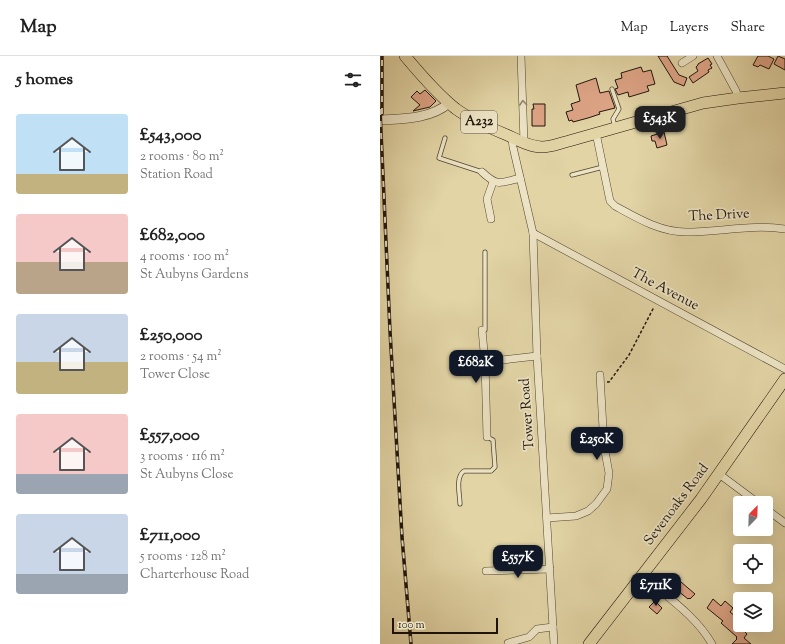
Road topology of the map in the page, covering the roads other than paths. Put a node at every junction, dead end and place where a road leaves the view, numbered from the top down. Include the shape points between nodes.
1 (405, 56) edge
2 (521, 56) edge
3 (693, 56) edge
4 (718, 56) edge
5 (682, 63) dead end
6 (612, 88) dead end
7 (785, 93) edge
8 (738, 98) junction
9 (449, 103) junction
10 (380, 120) edge
11 (615, 128) junction
12 (596, 134) junction
13 (445, 138) dead end
14 (512, 138) junction
15 (524, 142) junction
16 (603, 166) junction
17 (482, 172) joint
18 (572, 175) dead end
19 (520, 178) junction
20 (493, 182) junction
21 (491, 219) dead end
22 (785, 229) edge
23 (533, 233) junction
24 (485, 252) dead end
25 (482, 330) joint
26 (537, 356) junction
27 (484, 362) junction
28 (785, 369) edge
29 (601, 379) road end
30 (785, 379) edge
31 (487, 437) joint
32 (719, 474) junction
33 (749, 496) edge
34 (460, 504) dead end
35 (773, 515) edge
36 (548, 518) junction
37 (785, 524) edge
38 (550, 569) junction
39 (486, 571) dead end
40 (643, 576) junction
41 (553, 627) junction
42 (506, 643) dead end
43 (554, 644) edge
44 (588, 644) edge
45 (712, 644) edge

1 - 9 main road, A232
15 -> 2 street
3 - 5 street
4 - 8 street
6 - 11 lane via 619,109 613,119
7 - 8 main road, A232
8 - 11 main road, A232 via 690,106
9 - 10 street via 424,115
9 - 14 main road, A232 via 466,115
11 - 12 main road, A232
12 - 15 main road, A232 via 545,146
12 - 16 street, The Drive
13 - 17 lane via 439,158
14 - 15 main road, A232
14 - 19 street, Tower Road
16 - 18 lane
16 - 22 street, The Drive via 610,201 656,227 685,232 738,227
17 - 20 street
19 - 20 street via 500,183
19 - 23 street, Tower Road
20 - 21 street via 487,199
23 - 26 street, Tower Road
23 - 28 street, The Avenue
24 - 25 lane via 485,330
25 - 27 street
26 - 27 street
26 - 36 street, Tower Road
27 - 31 street
29 - 36 street via 604,446 609,473 607,489 588,511 576,516
30 - 32 main road, Sevenoaks Road
31 - 34 lane via 493,440 495,467 491,471 461,472
32 - 33 street
32 - 40 main road, Sevenoaks Road
35 - 37 street
36 - 38 street, Tower Road
38 - 39 street
38 - 41 street, Tower Road
40 - 44 main road, Sevenoaks Road
40 - 45 street via 692,618
41 - 42 street via 537,629 529,637
41 - 43 street, Tower Road

